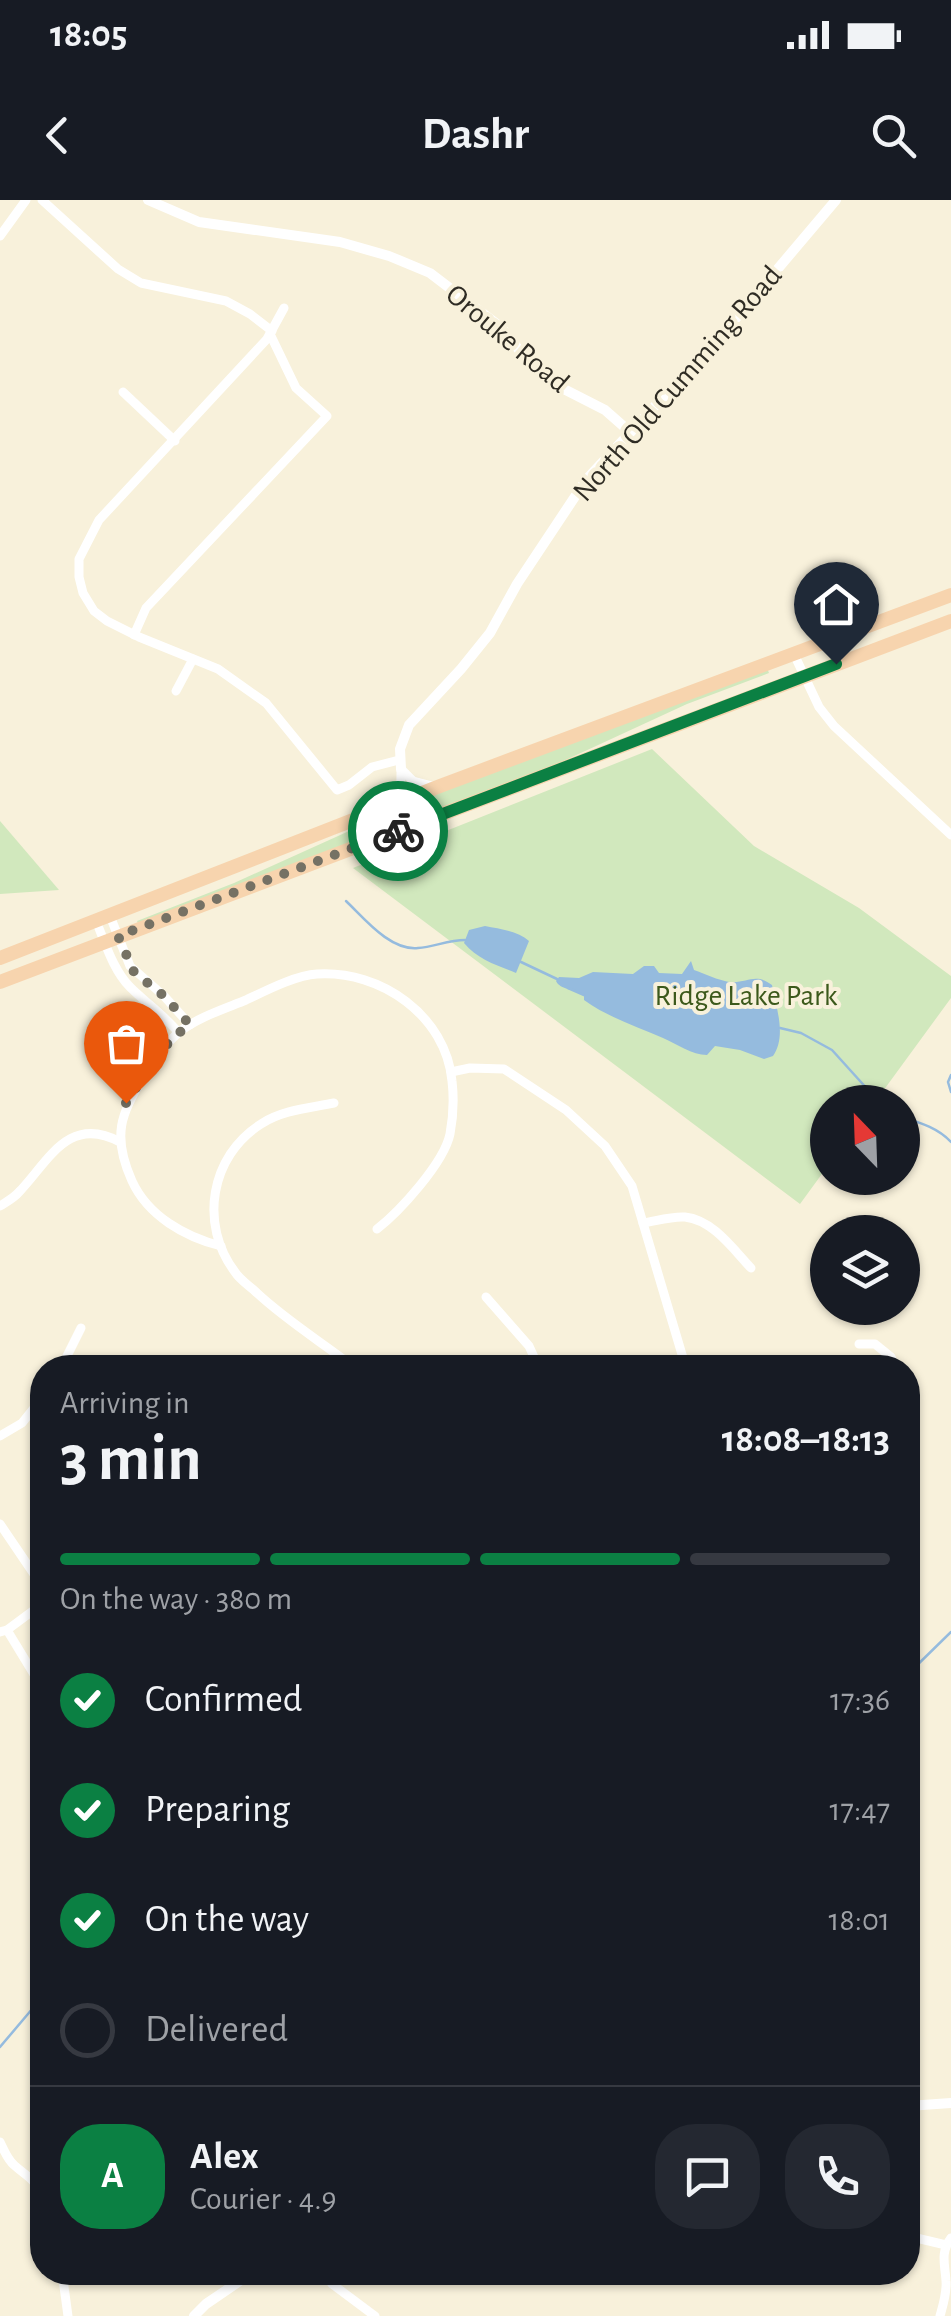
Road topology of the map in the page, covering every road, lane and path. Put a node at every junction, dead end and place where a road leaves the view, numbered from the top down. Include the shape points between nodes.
1 (26, 200) edge
2 (42, 200) edge
3 (148, 200) edge
4 (836, 200) edge
5 (0, 236) edge
6 (284, 308) dead end
7 (271, 332) junction
8 (123, 392) dead end
9 (630, 432) junction
10 (175, 440) junction
11 (951, 594) edge
12 (951, 621) edge
13 (134, 635) junction
14 (793, 652) junction
15 (194, 660) junction
16 (803, 676) junction
17 (176, 691) dead end
18 (400, 764) junction
19 (440, 786) junction
20 (388, 807) junction
21 (951, 835) edge
22 (103, 918) junction
23 (111, 938) junction
24 (0, 958) edge
25 (146, 980) junction
26 (0, 982) edge
27 (135, 991) junction
28 (190, 1025) junction
29 (178, 1032) junction
30 (451, 1072) junction
31 (334, 1103) dead end
32 (120, 1142) junction
33 (0, 1206) edge
34 (643, 1222) junction
35 (377, 1229) dead end
36 (221, 1246) junction
37 (750, 1268) dead end
38 (486, 1297) dead end
39 (81, 1328) dead end
40 (859, 1344) dead end
41 (68, 1355) edge
42 (338, 1355) edge
43 (533, 1355) edge
44 (682, 1355) edge
45 (889, 1355) edge
46 (30, 1413) edge
47 (0, 1436) edge
48 (0, 1524) edge
49 (30, 1568) edge
50 (30, 1613) edge
51 (4, 1631) edge
52 (30, 1669) edge
53 (951, 2104) edge
54 (920, 2105) edge
55 (0, 2142) edge
56 (30, 2176) edge
57 (920, 2238) edge
58 (948, 2242) edge
59 (64, 2285) edge
60 (234, 2285) edge
61 (333, 2285) edge
62 (68, 2316) edge
63 (194, 2316) edge
64 (375, 2316) edge
65 (940, 2316) edge

1 - 5 street
2 - 7 street via 130,276 226,302
3 - 9 street, Orouke Road via 198,222 340,242 430,273 502,328 554,384 605,410
4 - 9 street, North Old Cumming Road
6 - 7 street
7 - 10 street
7 - 13 street via 296,388 327,416 146,608
8 - 10 street
9 - 18 street, North Old Cumming Road via 586,480 490,633 414,718 402,740
10 - 13 street via 99,520 78,559 83,593 94,611
11 - 14 highway
12 - 16 highway
13 - 15 street
14 - 16 street
14 - 19 highway
15 - 17 street
15 - 18 street via 266,703 337,790 372,767
16 - 21 street via 849,742
16 - 23 highway
18 - 19 street via 420,785
18 - 20 street, North Old Cumming Road via 400,790
19 - 20 highway
20 - 22 highway
22 - 23 street
22 - 24 highway
23 - 25 street
23 - 26 highway
23 - 27 street via 116,966
25 - 27 street
25 - 28 street
27 - 29 street
28 - 29 street
28 - 30 street via 312,974 359,978 398,994 422,1014
29 - 32 street via 126,1103
30 - 34 street via 504,1069 566,1110 606,1146 632,1186
30 - 35 street via 450,1136 416,1189
31 - 36 street via 281,1114 240,1141 216,1181 212,1219
32 - 33 street via 107,1135 70,1138
32 - 36 street via 135,1188 155,1212 180,1232
34 - 37 street via 698,1220
34 - 44 street
36 - 42 street via 235,1272 268,1304
38 - 43 street
39 - 41 street
40 - 45 street via 875,1344
46 - 47 street
48 - 49 street
50 - 51 street
51 - 52 street
53 - 54 street
55 - 56 street via 10,2162
57 - 58 street
58 - 65 street
59 - 62 street
60 - 63 street
61 - 64 street

